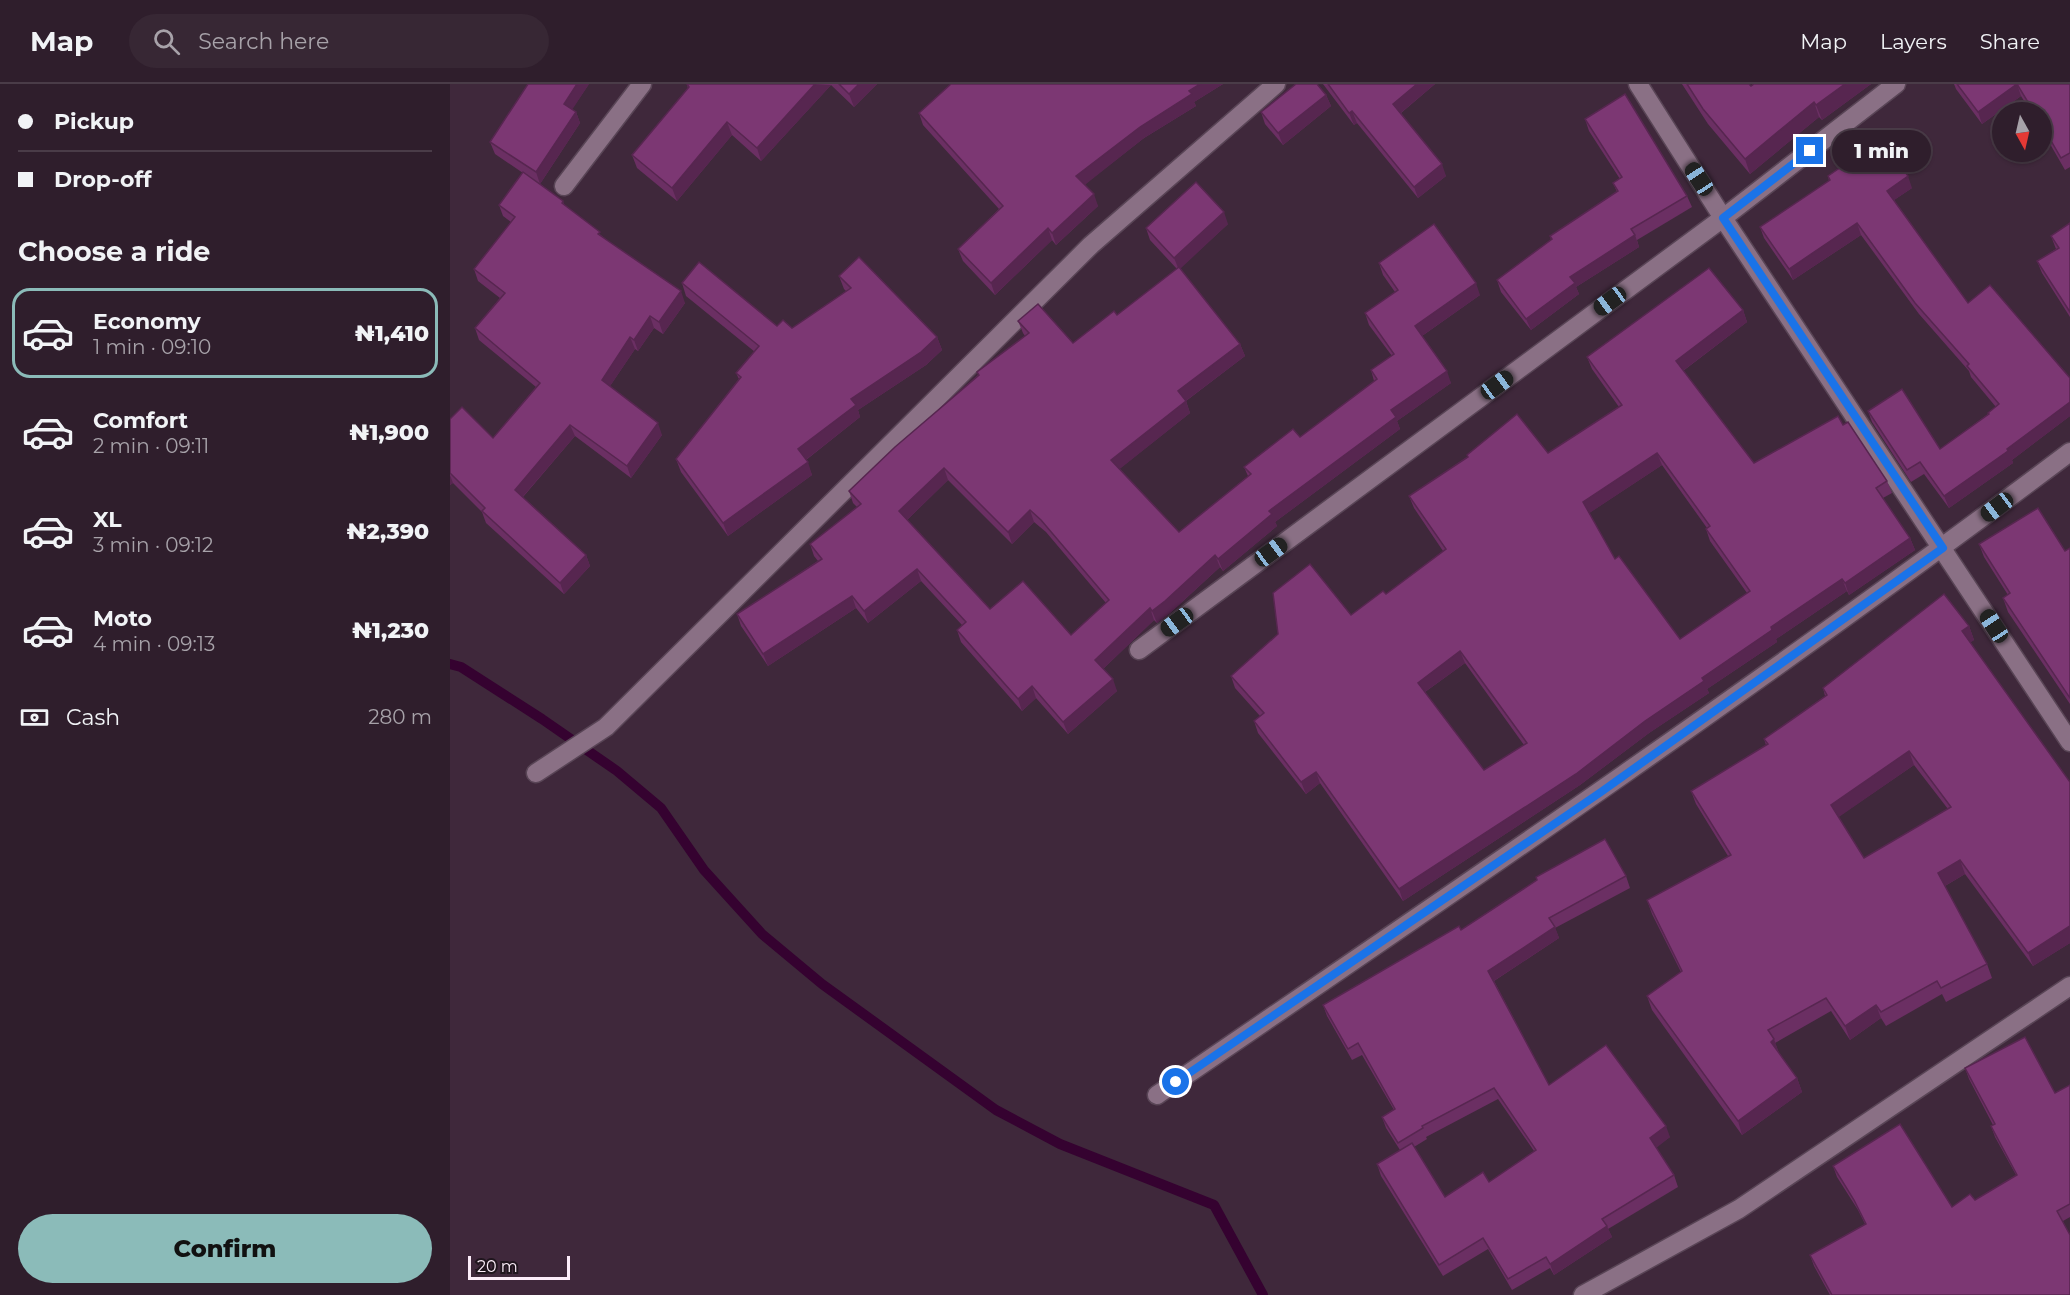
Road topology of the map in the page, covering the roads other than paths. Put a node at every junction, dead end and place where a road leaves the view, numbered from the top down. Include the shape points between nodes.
1 (642, 84) edge
2 (1276, 84) edge
3 (1638, 84) edge
4 (1896, 84) edge
5 (564, 186) dead end
6 (1723, 218) junction
7 (2070, 452) edge
8 (1943, 548) junction
9 (1139, 650) dead end
10 (2070, 742) edge
11 (536, 773) dead end
12 (2070, 986) edge
13 (1157, 1095) dead end
14 (1583, 1295) edge

1 - 5 street
2 - 11 street via 1090,245 606,727
3 - 6 street
4 - 6 street
6 - 8 street
6 - 9 street
7 - 8 street
8 - 10 street
8 - 13 street via 1601,792
12 - 14 street via 1739,1209

